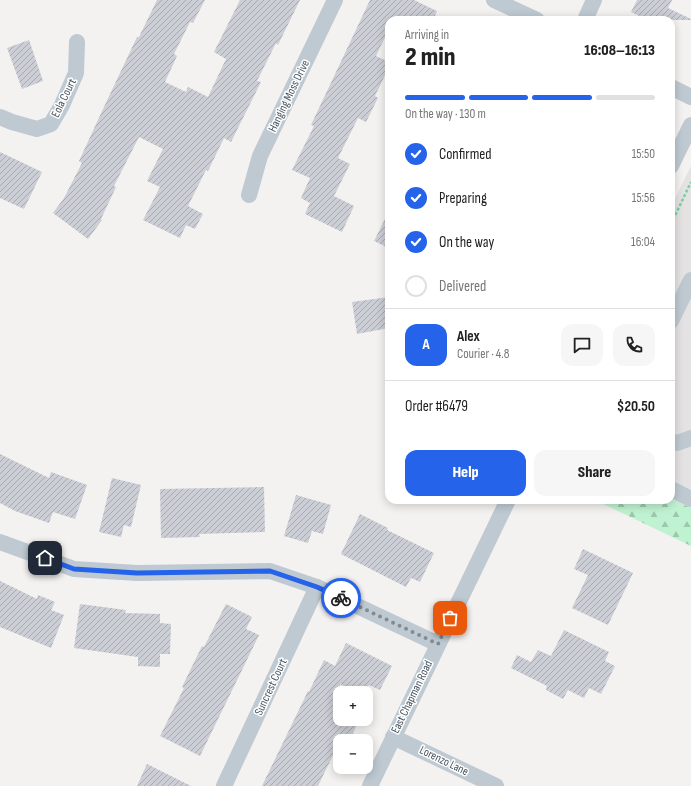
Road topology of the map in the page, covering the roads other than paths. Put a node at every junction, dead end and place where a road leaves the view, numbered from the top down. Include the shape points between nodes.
1 (335, 0) edge
2 (494, 0) edge
3 (594, 0) edge
4 (528, 16) edge
5 (587, 16) edge
6 (77, 42) dead end
7 (675, 89) edge
8 (691, 97) edge
9 (0, 117) edge
10 (691, 125) edge
11 (675, 158) edge
12 (250, 195) dead end
13 (691, 280) edge
14 (675, 312) edge
15 (691, 438) edge
16 (675, 442) edge
17 (506, 504) edge
18 (0, 542) edge
19 (317, 587) junction
20 (438, 644) junction
21 (393, 737) junction
22 (224, 786) edge
23 (370, 786) edge
24 (496, 786) edge

1 - 12 street, Hanging Moss Drive via 260,156
2 - 4 street
3 - 5 street
6 - 9 street, Eola Court via 76,74 51,124 37,129
7 - 8 street
10 - 11 street
13 - 14 street
15 - 16 street
17 - 20 street, East Chapman Road
18 - 19 street via 74,569 137,573 270,571
19 - 20 street
19 - 22 street, Suncrest Court
20 - 21 street, East Chapman Road
21 - 23 street, East Chapman Road
21 - 24 street, Lorenzo Lane

